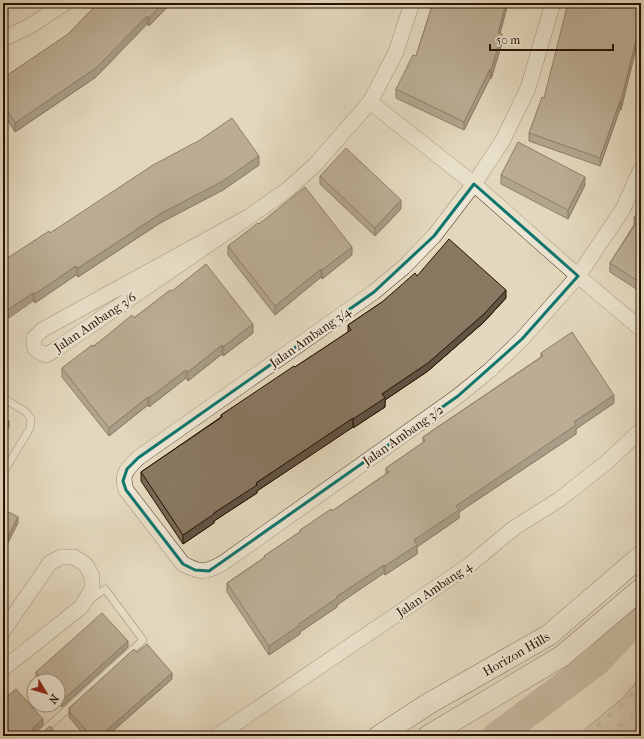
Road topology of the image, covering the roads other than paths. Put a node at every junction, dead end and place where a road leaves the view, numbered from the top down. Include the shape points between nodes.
1 (65, 3) edge
2 (412, 3) edge
3 (552, 3) edge
4 (3, 39) edge
5 (370, 102) junction
6 (641, 169) edge
7 (474, 184) junction
8 (250, 216) junction
9 (578, 276) junction
10 (641, 329) edge
11 (3, 398) edge
12 (641, 430) edge
13 (3, 473) edge
14 (641, 556) edge
15 (209, 571) joint
16 (641, 589) edge
17 (81, 607) junction
18 (3, 631) edge
19 (3, 669) edge
20 (38, 736) edge
21 (217, 736) edge
22 (379, 736) edge
23 (428, 736) edge

1 - 4 street via 30,26
2 - 5 street, Jalan Ambang 3/6 via 396,52
3 - 7 street, Jalan Ambang 3/4 via 528,88 503,140
5 - 7 street
5 - 8 street, Jalan Ambang 3/6 via 315,165 287,190
6 - 9 street, Jalan Ambang 3/2 via 623,209
7 - 9 street
7 - 15 street, Jalan Ambang 3/4 via 434,236 404,267 374,292 138,458 127,469 124,481 126,490 183,564 195,570
8 - 8 street, Jalan Ambang 3/6 via 42,330 34,338 34,346 38,352 46,354 55,350
9 - 10 street
9 - 15 street, Jalan Ambang 3/2 via 522,339 458,396
11 - 13 lane via 26,412 31,419 30,428
12 - 21 street, Jalan Ambang 4 via 607,462 560,499 514,528 468,566
14 - 22 street, Horizon Hills via 549,636 428,704
16 - 23 street, Horizon Hills via 562,656
17 - 18 street via 92,589 92,576 86,565 74,557 61,557 50,563
17 - 19 street
17 - 20 lane via 104,589 143,640

